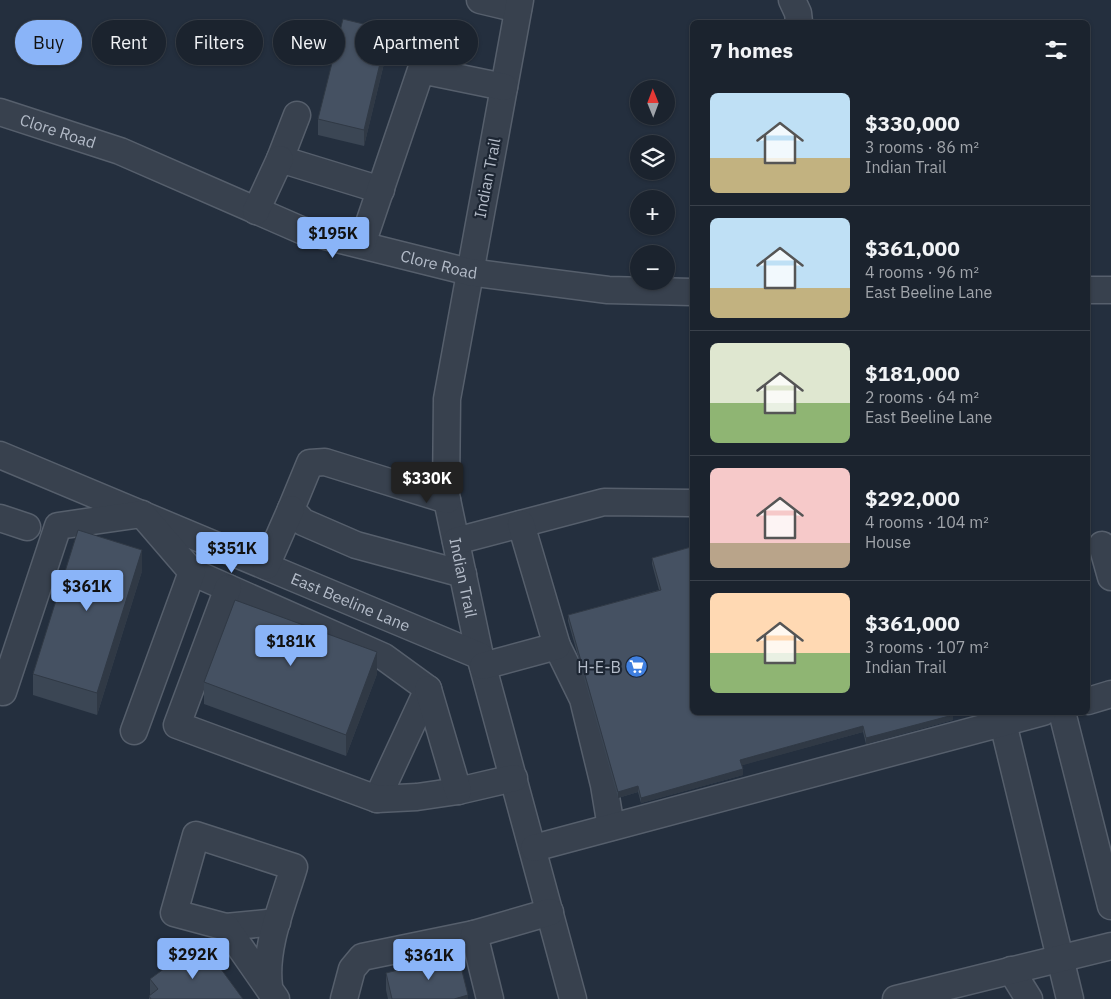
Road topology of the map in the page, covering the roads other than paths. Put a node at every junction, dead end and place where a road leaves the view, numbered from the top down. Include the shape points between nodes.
1 (480, 0) edge
2 (792, 0) edge
3 (519, 5) edge
4 (799, 20) edge
5 (504, 88) junction
6 (0, 112) edge
7 (296, 115) dead end
8 (280, 159) junction
9 (381, 190) junction
10 (256, 211) junction
11 (362, 244) junction
12 (469, 272) junction
13 (1090, 290) edge
14 (1111, 290) edge
15 (690, 292) edge
16 (0, 455) edge
17 (447, 500) junction
18 (690, 503) edge
19 (291, 509) junction
20 (142, 514) junction
21 (0, 518) edge
22 (521, 524) junction
23 (27, 527) dead end
24 (456, 541) junction
25 (1102, 545) dead end
26 (266, 566) junction
27 (192, 572) junction
28 (463, 574) junction
29 (1111, 577) edge
30 (228, 588) junction
31 (332, 594) junction
32 (319, 627) junction
33 (557, 646) junction
34 (482, 661) junction
35 (428, 690) junction
36 (3, 692) dead end
37 (1111, 694) edge
38 (1090, 700) edge
39 (1063, 715) edge
40 (1023, 716) edge
41 (134, 731) dead end
42 (514, 778) junction
43 (458, 791) junction
44 (377, 798) junction
45 (612, 827) junction
46 (534, 848) junction
47 (1111, 906) edge
48 (550, 912) junction
49 (277, 922) junction
50 (226, 927) junction
51 (474, 934) junction
52 (1111, 946) edge
53 (1060, 958) junction
54 (1012, 970) junction
55 (272, 992) edge
56 (936, 994) edge
57 (344, 999) edge
58 (490, 999) edge
59 (573, 999) edge
60 (896, 999) edge
61 (1030, 999) edge
62 (1070, 999) edge

1 - 3 street
2 - 4 street
3 - 5 street, Indian Trail
5 - 9 street via 421,70
5 - 12 street, Indian Trail
6 - 10 street, Clore Road via 120,151
7 - 8 street
8 - 9 street
8 - 10 street
9 - 11 street
10 - 11 street, Clore Road via 301,230
11 - 12 street, Clore Road
12 - 15 street, Clore Road via 608,290
12 - 17 street, Indian Trail via 446,399
13 - 14 street
16 - 20 street, East Beeline Lane
17 - 19 street via 325,462 310,463
17 - 24 street, Indian Trail
18 - 22 street via 604,502
19 - 26 street
19 - 28 street via 303,522 356,545
20 - 26 street, East Beeline Lane
20 - 27 street
20 - 36 street via 58,526
21 - 23 street
22 - 24 street
22 - 33 street
24 - 28 street, Indian Trail
25 - 29 street
26 - 31 street, East Beeline Lane
27 - 30 street
27 - 41 street
28 - 34 street, Indian Trail
30 - 32 street
30 - 44 street via 177,725
31 - 32 street
31 - 34 street, East Beeline Lane
32 - 35 street via 384,656
33 - 34 street
33 - 45 street via 583,699
34 - 42 street, Indian Trail
35 - 43 street
35 - 44 street
37 - 38 street
39 - 47 street
40 - 45 street
40 - 53 street
42 - 43 street
42 - 46 street, Indian Trail
43 - 44 street via 416,798
45 - 46 street
46 - 48 street, Indian Trail
48 - 51 street
48 - 59 street, Indian Trail
49 - 50 street
49 - 50 street via 294,867 196,835 174,913
49 - 55 street via 267,973
50 - 55 street
51 - 57 street via 362,957 352,969
51 - 58 street
52 - 53 street
53 - 54 street
53 - 62 street
54 - 56 street
54 - 61 street
56 - 60 street

